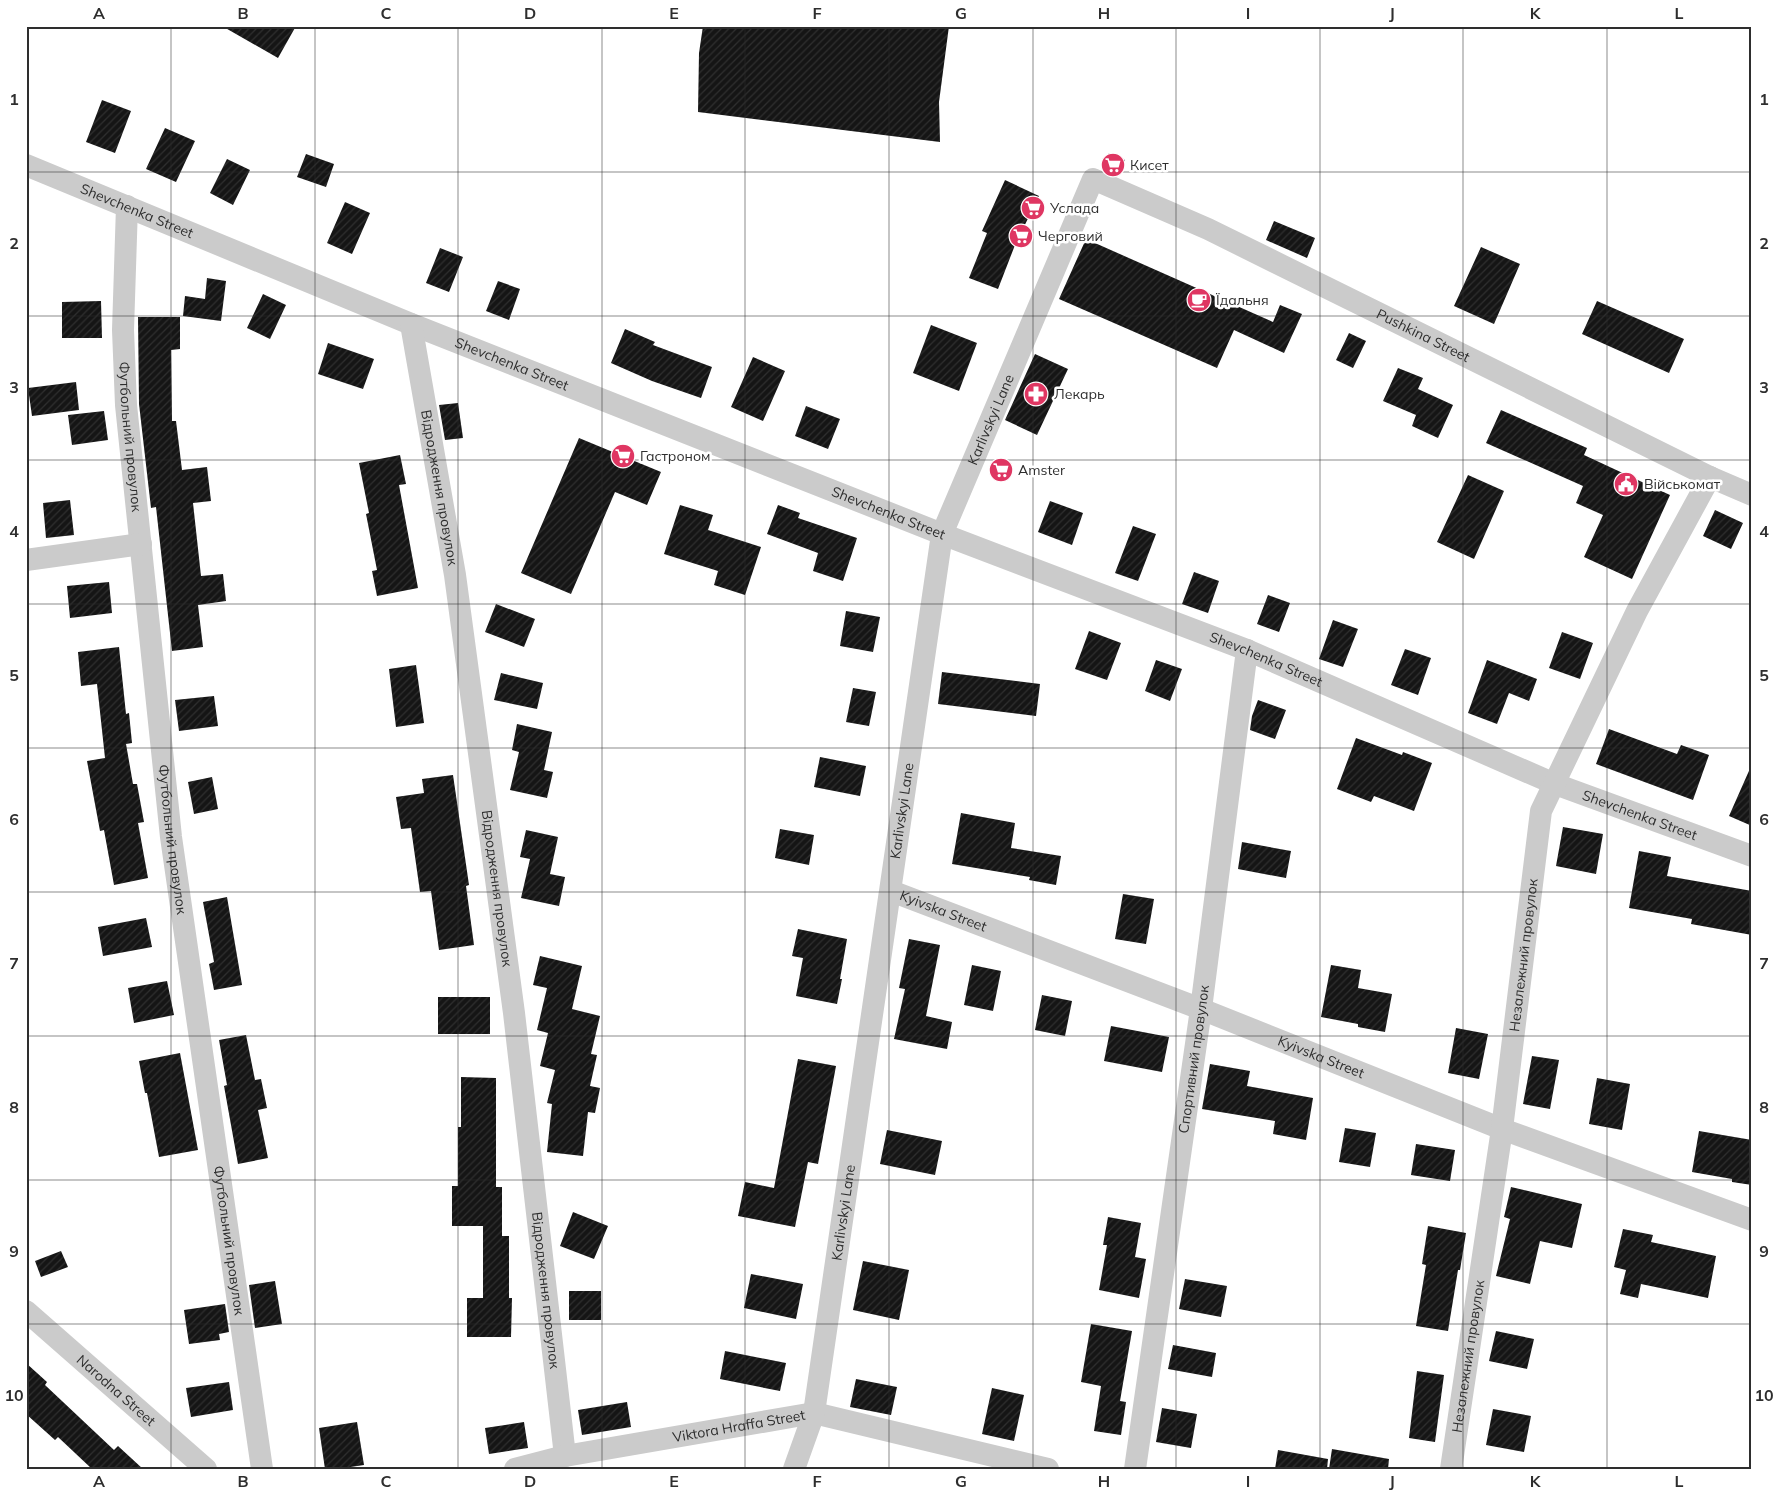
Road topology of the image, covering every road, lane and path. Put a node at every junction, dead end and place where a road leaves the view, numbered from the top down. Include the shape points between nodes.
1 (26, 165) edge
2 (1093, 179) joint
3 (127, 206) junction
4 (411, 324) junction
5 (1710, 477) junction
6 (1752, 495) edge
7 (942, 534) junction
8 (141, 544) junction
9 (26, 560) edge
10 (1247, 650) junction
11 (1555, 784) junction
12 (1752, 856) edge
13 (891, 891) junction
14 (1201, 1009) junction
15 (1502, 1129) junction
16 (1752, 1220) edge
17 (26, 1311) edge
18 (814, 1413) junction
19 (565, 1456) junction
20 (206, 1469) edge
21 (262, 1469) edge
22 (515, 1469) edge
23 (794, 1469) edge
24 (1048, 1469) edge
25 (1135, 1469) edge
26 (1451, 1469) edge

1 - 3 street, Shevchenka Street
2 - 5 street, Pushkina Street via 1208,229
2 - 7 street, Karlіvskyi Lane
3 - 4 street, Shevchenka Street
3 - 8 street, Футбольний провулок via 123,330 126,406
4 - 7 street, Shevchenka Street
4 - 19 street, Відродження провулок via 456,585 514,1013
5 - 6 street, Pushkina Street
5 - 11 street, Незалежний провулок via 1637,611
7 - 10 street, Shevchenka Street
7 - 13 street, Karlіvskyi Lane
8 - 9 street
8 - 21 street, Футбольний провулок via 171,838
10 - 11 street, Shevchenka Street
10 - 14 street, Спортивний провулок
11 - 12 street, Shevchenka Street
11 - 15 street, Незалежний провулок via 1541,811
13 - 14 street, Kyivska Street
13 - 18 street, Karlіvskyi Lane
14 - 15 street, Kyivska Street
14 - 25 street, Спортивний провулок
15 - 16 street, Kyivska Street
15 - 26 street, Незалежний провулок
17 - 20 street, Narodna Street
18 - 19 street, Viktora Hraffa Street
18 - 23 street, Karlіvskyi Lane
18 - 24 street, Viktora Hraffa Street
19 - 22 street, Viktora Hraffa Street

